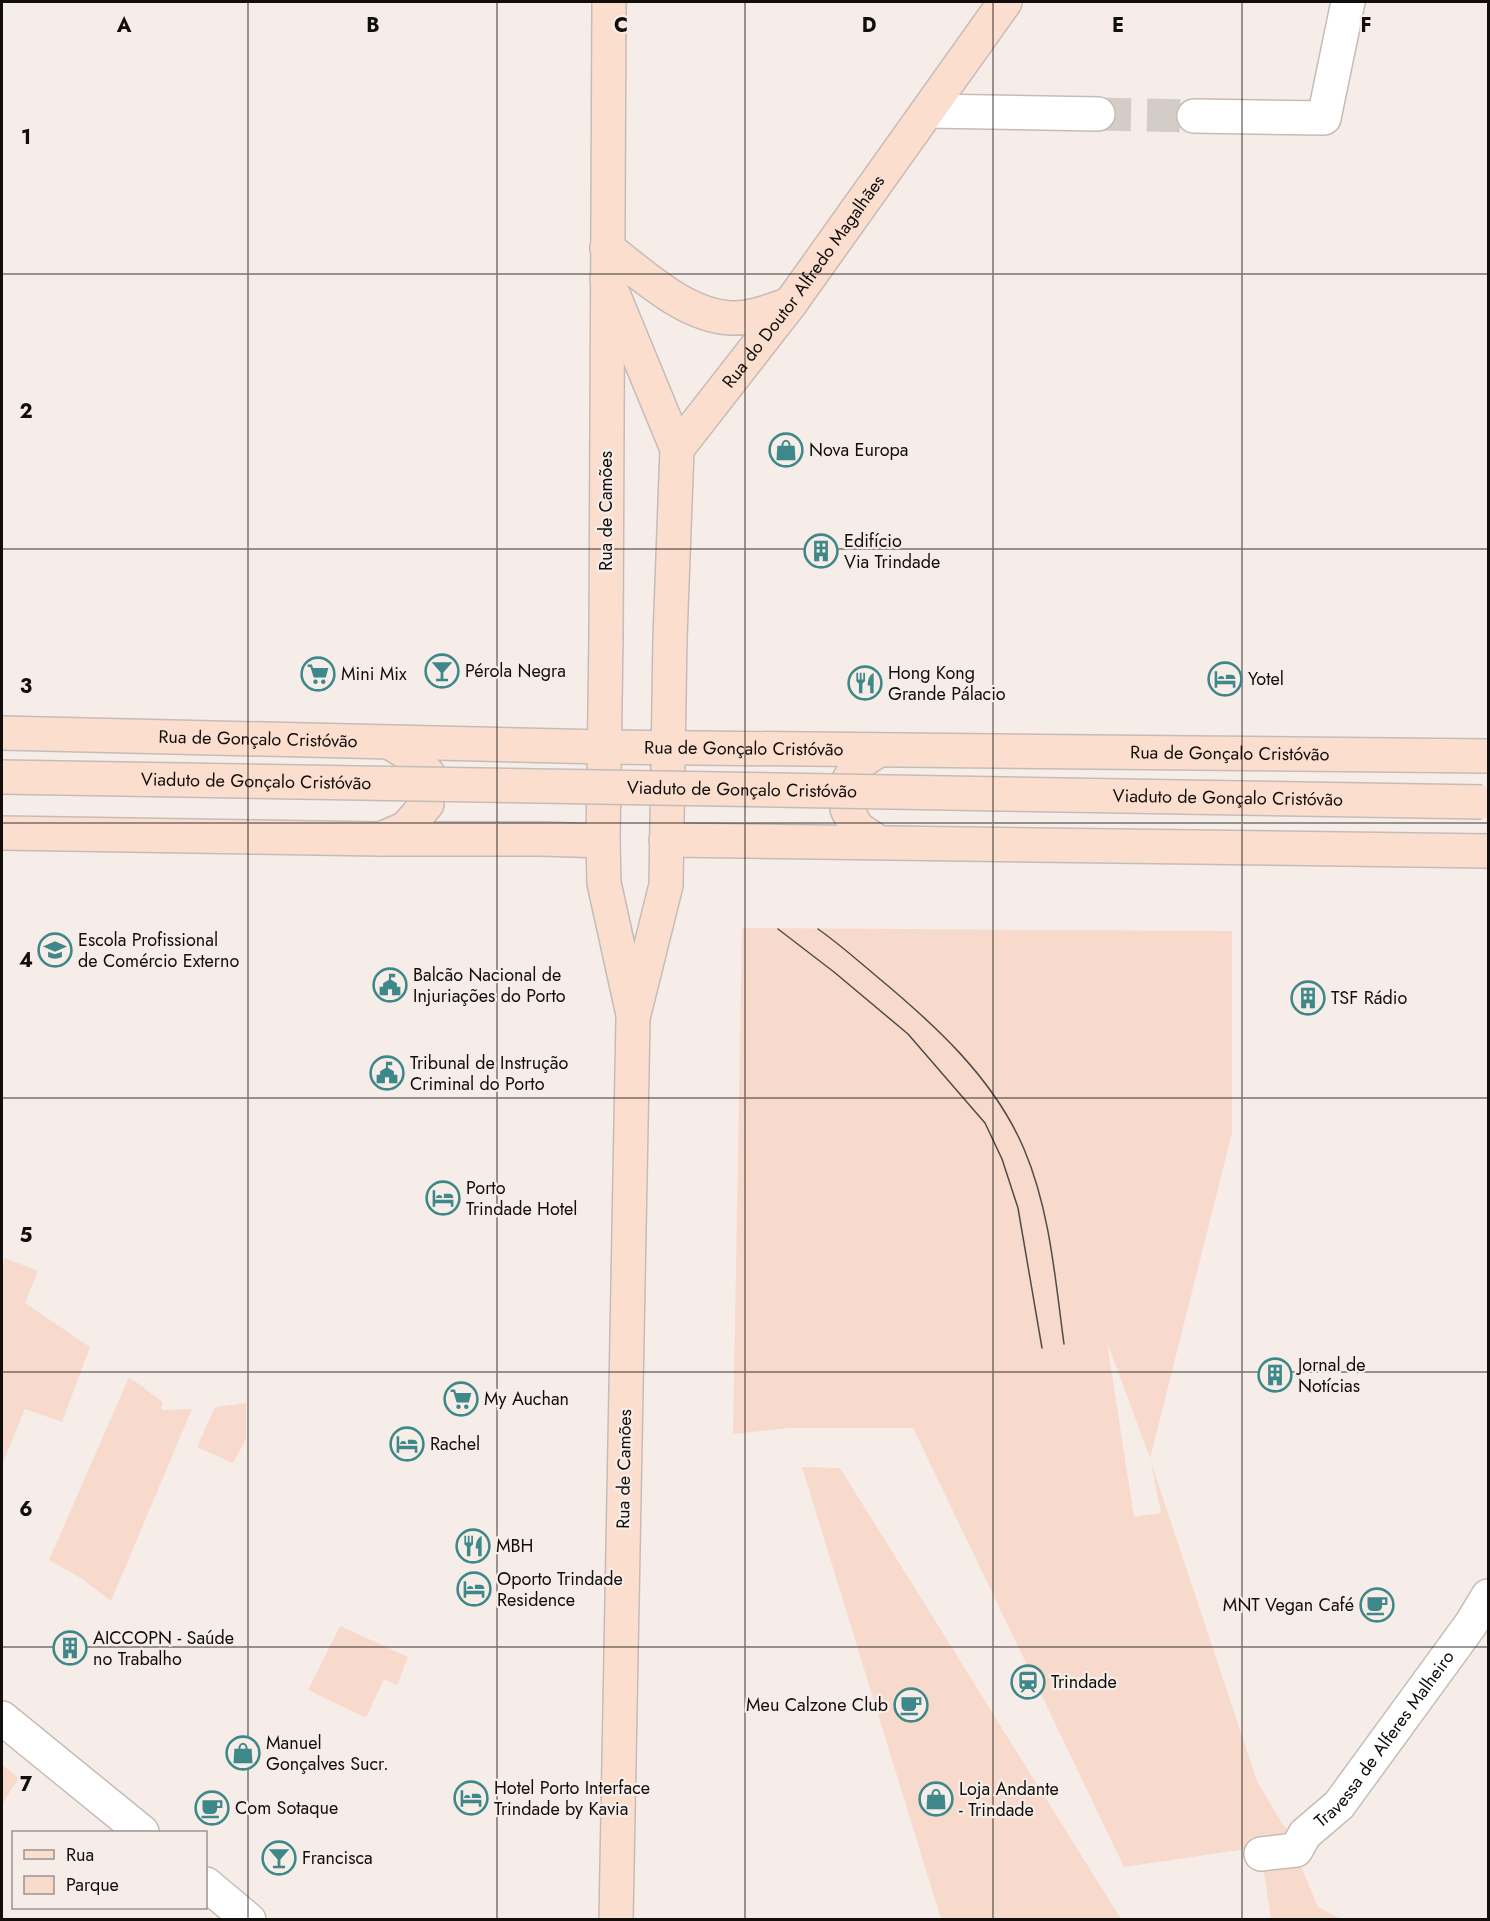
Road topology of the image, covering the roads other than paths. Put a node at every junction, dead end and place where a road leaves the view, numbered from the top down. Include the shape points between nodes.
1 (609, 2) edge
2 (1005, 2) edge
3 (1348, 2) edge
4 (928, 111) junction
5 (1098, 114) tunnel mouth
6 (1194, 116) tunnel mouth
7 (607, 264) junction
8 (790, 304) junction
9 (677, 449) junction
10 (2, 733) edge
11 (389, 742) junction
12 (604, 747) junction
13 (669, 748) junction
14 (879, 750) junction
15 (1488, 756) edge
16 (2, 777) edge
17 (1486, 802) edge
18 (2, 833) edge
19 (381, 839) junction
20 (666, 840) junction
21 (603, 841) junction
22 (878, 842) junction
23 (1488, 851) edge
24 (633, 1018) junction
25 (1488, 1596) edge
26 (2, 1718) edge
27 (140, 1831) edge
28 (1261, 1854) dead end
29 (207, 1885) edge
30 (249, 1920) edge
31 (616, 1920) edge

1 - 7 main road, Rua de Camões
2 - 4 main road, Rua do Doutor Alfredo Magalhães
3 - 6 street via 1323,118
4 - 5 street
4 - 8 main road, Rua do Doutor Alfredo Magalhães
7 - 8 main road via 702,314 733,319
7 - 9 main road
7 - 12 main road, Rua de Camões
8 - 9 main road, Rua do Doutor Alfredo Magalhães
9 - 13 main road, Rua de Camões
10 - 11 main road, Rua de Gonçalo Cristóvão
11 - 12 main road, Rua de Gonçalo Cristóvão
11 - 19 main road via 412,756 428,774 427,804 406,828
12 - 13 main road, Rua de Gonçalo Cristóvão
12 - 21 main road, Rua de Camões
13 - 14 main road, Rua de Gonçalo Cristóvão
13 - 20 main road, Rua de Camões
14 - 15 main road, Rua de Gonçalo Cristóvão
14 - 22 main road via 860,763 847,783 847,809 857,828
16 - 17 main road, Viaduto de Gonçalo Cristóvão, bridge
18 - 19 main road
19 - 21 main road
20 - 22 main road
20 - 24 main road, Rua de Camões via 666,885
21 - 24 main road, Rua de Camões via 604,883
22 - 23 main road
24 - 31 main road, Rua de Camões
25 - 28 street, Travessa de Alferes Malheiro via 1339,1805 1305,1834 1296,1850
26 - 27 street
29 - 30 street

